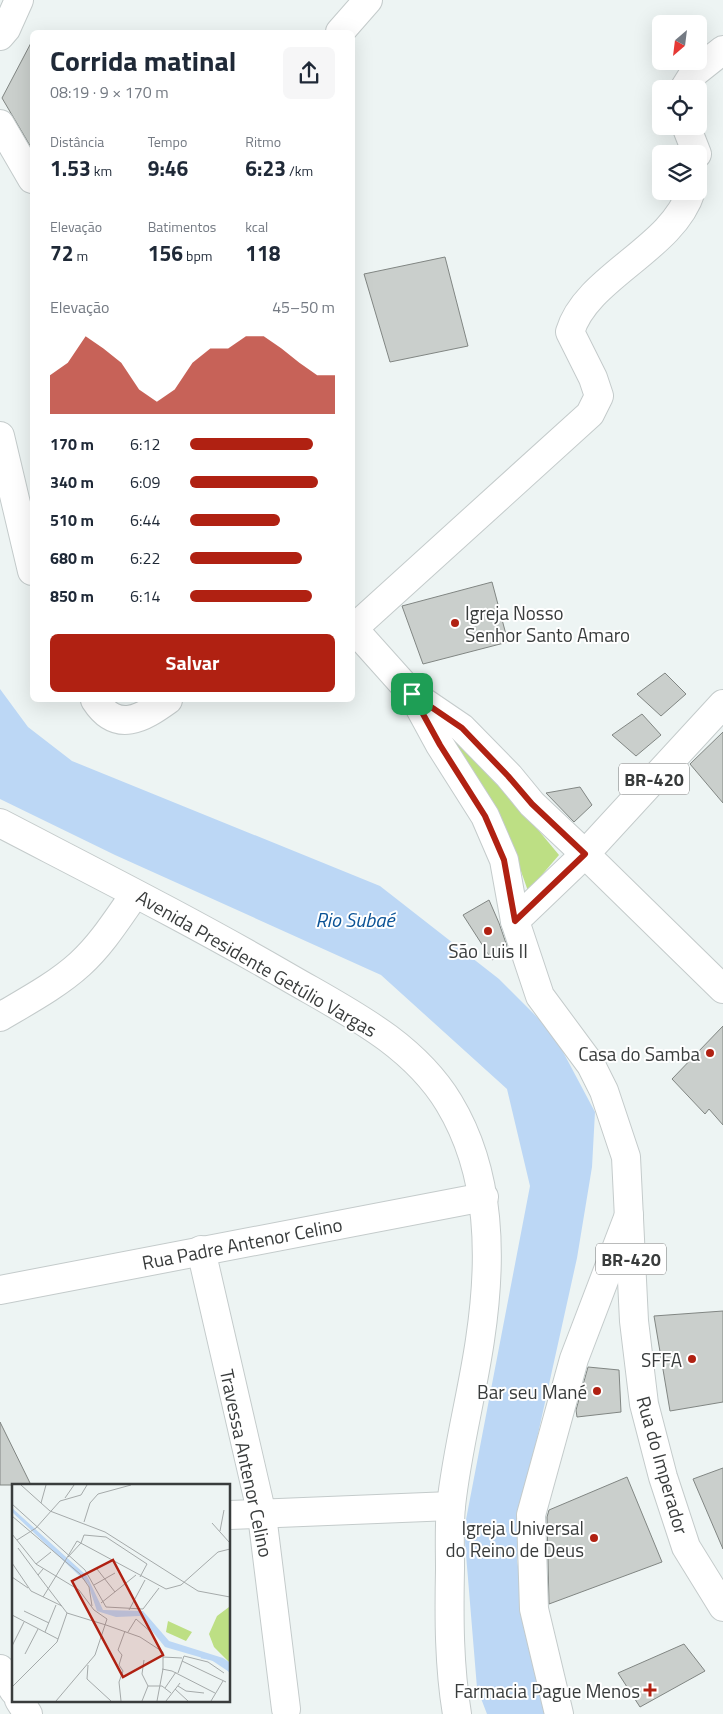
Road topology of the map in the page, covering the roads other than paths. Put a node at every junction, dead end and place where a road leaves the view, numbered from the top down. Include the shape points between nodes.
1 (19, 0) edge
2 (368, 0) edge
3 (342, 30) edge
4 (0, 36) edge
5 (723, 50) edge
6 (690, 80) edge
7 (0, 124) edge
8 (30, 176) edge
9 (686, 200) edge
10 (0, 436) edge
11 (30, 564) edge
12 (355, 626) edge
13 (355, 630) edge
14 (412, 694) junction
15 (96, 702) edge
16 (165, 702) edge
17 (723, 704) edge
18 (0, 823) edge
19 (585, 854) junction
20 (135, 894) junction
21 (515, 921) junction
22 (722, 986) edge
23 (0, 1017) edge
24 (484, 1197) junction
25 (629, 1215) junction
26 (201, 1250) junction
27 (0, 1290) edge
28 (451, 1506) junction
29 (230, 1515) edge
30 (262, 1515) junction
31 (723, 1607) edge
32 (0, 1669) edge
33 (12, 1688) edge
34 (20, 1702) edge
35 (286, 1709) dead end
36 (28, 1714) edge
37 (457, 1714) edge
38 (559, 1714) edge

1 - 4 street
2 - 3 street
5 - 6 street
7 - 8 street
9 - 12 street via 672,223 574,318 570,332 599,396 590,414
10 - 11 street
13 - 14 street
14 - 19 street via 462,728 532,804
14 - 21 street, Rua do Imperador via 485,816 504,860
15 - 16 street via 116,718 130,721
17 - 19 street, BR-420
18 - 20 street, Avenida Presidente Getúlio Vargas
19 - 21 street, BR-420
19 - 22 street
20 - 23 street via 106,935 80,964 49,988
20 - 24 street, Avenida Presidente Getúlio Vargas via 232,945 369,1025 406,1051 433,1079 450,1104 463,1131
21 - 25 street, Rua do Imperador / BR-420 via 540,996 591,1065 604,1091 626,1157
24 - 26 street, Rua Padre Antenor Celino
24 - 28 street, Avenida Presidente Getúlio Vargas via 486,1292
25 - 31 street, Rua do Imperador / BR-420 via 634,1321 644,1404 686,1547
25 - 38 street via 574,1359 531,1515 534,1609
26 - 27 street, Rua Padre Antenor Celino
26 - 30 street, Travessa Antenor Celino
28 - 30 street
28 - 37 street, Avenida Presidente Getúlio Vargas via 450,1674
29 - 30 street
30 - 35 street, Travessa Antenor Celino
32 - 33 street
34 - 36 street

